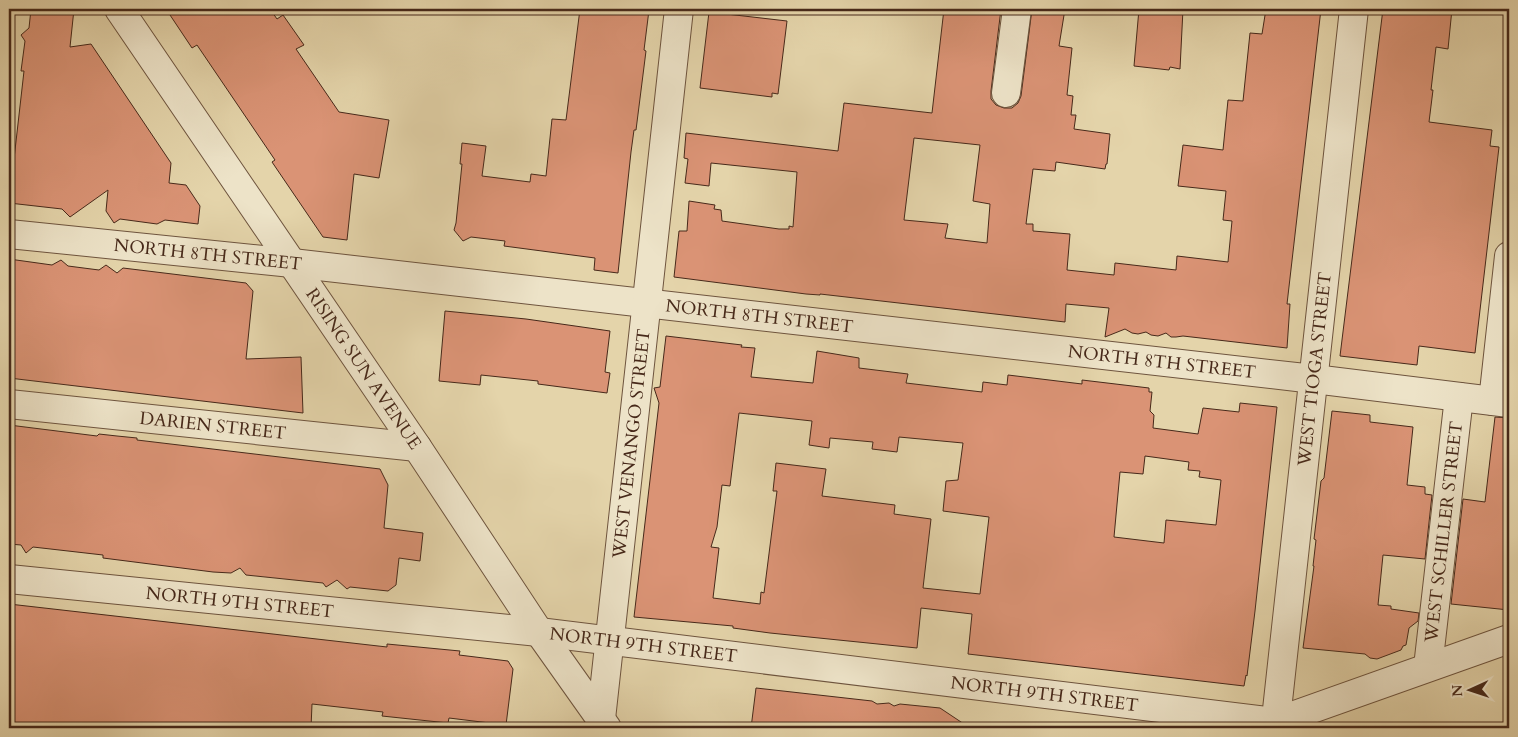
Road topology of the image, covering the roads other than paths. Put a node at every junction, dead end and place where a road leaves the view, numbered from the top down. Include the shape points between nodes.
1 (119, 9) edge
2 (679, 9) edge
3 (1017, 9) edge
4 (1354, 9) edge
5 (1006, 93) dead end
6 (9, 234) edge
7 (1509, 256) edge
8 (292, 263) junction
9 (647, 304) junction
10 (1314, 379) junction
11 (1459, 397) junction
12 (1501, 402) edge
13 (9, 404) edge
14 (416, 446) junction
15 (9, 579) edge
16 (538, 632) junction
17 (1509, 639) edge
18 (610, 640) junction
19 (1428, 667) junction
20 (603, 725) edge
21 (1269, 726) edge

1 - 8 street, RISING SUN AVENUE
2 - 9 street, WEST VENANGO STREET
3 - 5 street
4 - 10 street, WEST TIOGA STREET
6 - 8 street, NORTH 8TH STREET
7 - 12 street
8 - 9 street, NORTH 8TH STREET
8 - 14 street, RISING SUN AVENUE
9 - 10 street, NORTH 8TH STREET
9 - 18 street, WEST VENANGO STREET
10 - 11 street, NORTH 8TH STREET
10 - 21 street, WEST TIOGA STREET
11 - 12 street, NORTH 8TH STREET
11 - 19 street, WEST SCHILLER STREET
13 - 14 street, DARIEN STREET
14 - 16 street, RISING SUN AVENUE
15 - 16 street, NORTH 9TH STREET
16 - 18 street, NORTH 9TH STREET
16 - 20 street, RISING SUN AVENUE
17 - 19 street
18 - 20 street, WEST VENANGO STREET
18 - 21 street, NORTH 9TH STREET
19 - 21 street

